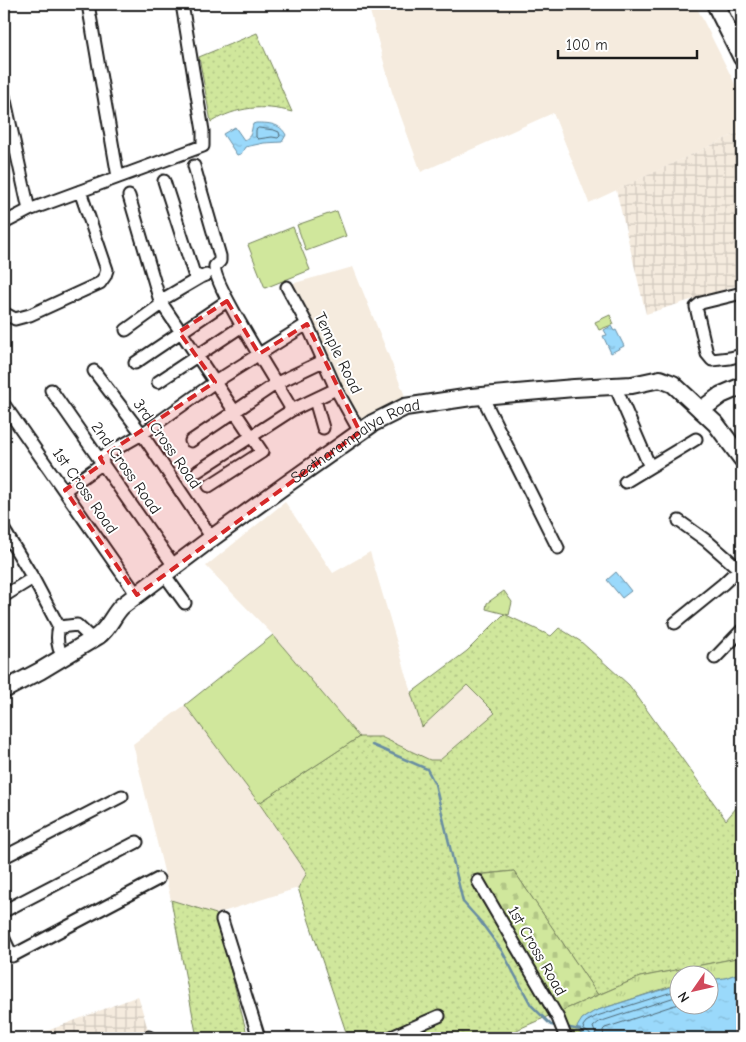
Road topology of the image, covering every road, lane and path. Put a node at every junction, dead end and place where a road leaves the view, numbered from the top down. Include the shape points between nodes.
1 (88, 4) edge
2 (182, 4) edge
3 (715, 4) edge
4 (742, 58) edge
5 (4, 96) edge
6 (194, 166) dead end
7 (118, 177) junction
8 (164, 181) dead end
9 (80, 192) junction
10 (129, 196) dead end
11 (28, 210) junction
12 (4, 223) edge
13 (215, 272) junction
14 (200, 276) junction
15 (287, 287) dead end
16 (742, 293) edge
17 (227, 301) junction
18 (161, 303) junction
19 (4, 313) edge
20 (307, 324) junction
21 (242, 326) junction
22 (126, 330) dead end
23 (180, 332) junction
24 (259, 354) junction
25 (197, 355) junction
26 (742, 355) edge
27 (323, 361) junction
28 (135, 363) dead end
29 (94, 371) dead end
30 (158, 382) dead end
31 (215, 382) junction
32 (277, 383) junction
33 (615, 386) junction
34 (742, 386) edge
35 (336, 389) junction
36 (50, 390) dead end
37 (482, 396) junction
38 (315, 400) junction
39 (5, 406) dead end
40 (234, 410) junction
41 (292, 410) junction
42 (701, 410) junction
43 (323, 428) dead end
44 (360, 432) junction
45 (142, 434) junction
46 (252, 436) junction
47 (696, 439) dead end
48 (191, 441) dead end
49 (742, 459) edge
50 (101, 461) junction
51 (650, 467) junction
52 (198, 471) dead end
53 (625, 482) dead end
54 (209, 486) dead end
55 (65, 490) junction
56 (679, 521) dead end
57 (4, 530) edge
58 (212, 538) junction
59 (558, 548) dead end
60 (741, 567) edge
61 (169, 570) junction
62 (33, 578) junction
63 (137, 595) junction
64 (4, 596) edge
65 (185, 603) dead end
66 (675, 623) dead end
67 (59, 627) junction
68 (742, 630) edge
69 (93, 640) junction
70 (64, 657) junction
71 (715, 658) dead end
72 (4, 690) edge
73 (122, 796) dead end
74 (137, 842) dead end
75 (4, 857) edge
76 (158, 879) dead end
77 (478, 881) dead end
78 (4, 911) edge
79 (222, 920) dead end
80 (4, 939) edge
81 (439, 1016) dead end
82 (259, 1038) edge
83 (389, 1038) edge
84 (566, 1038) edge

1 - 7 street
2 - 7 street via 203,146
3 - 4 street
5 - 11 street
6 - 13 street via 220,256
7 - 9 street
8 - 14 street via 194,274
9 - 11 street
9 - 19 street via 107,270 105,276 100,282 30,315 16,319
10 - 18 street
11 - 12 street
13 - 14 street
13 - 17 street
14 - 18 street
15 - 20 street, Temple Road
16 - 26 street via 696,306 707,354 712,360
17 - 21 street
17 - 23 street
18 - 22 street
18 - 23 street
20 - 24 street
20 - 27 street, Temple Road
21 - 24 street
21 - 25 street
23 - 25 street
23 - 28 street
24 - 31 street
24 - 32 street
25 - 30 street
25 - 31 street
27 - 32 street
27 - 35 street, Temple Road
29 - 45 street, 3rd Cross Road
31 - 40 street
31 - 45 street
32 - 40 street
32 - 41 street
33 - 37 street, Seetharampalya Road
33 - 42 street, Seetharampalya Road via 668,380
33 - 51 street
34 - 42 street via 721,395
35 - 38 street
35 - 44 street, Temple Road
36 - 50 street, 2nd Cross Road
37 - 44 street, Seetharampalya Road via 405,407
37 - 59 street
38 - 41 street
38 - 43 street
39 - 55 street, 1st Cross Road
40 - 46 street
40 - 48 street
41 - 46 street
42 - 49 street, Seetharampalya Road via 716,424
44 - 58 street, Seetharampalya Road
45 - 50 street
45 - 58 street, 3rd Cross Road
46 - 52 street
46 - 54 street via 262,452
47 - 51 street
50 - 55 street
50 - 61 street, 2nd Cross Road
51 - 53 street
55 - 63 street, 1st Cross Road
56 - 60 street
57 - 62 street
58 - 61 street, Seetharampalya Road
60 - 66 street
61 - 63 street, Seetharampalya Road
61 - 65 street, 2nd Cross Road
62 - 64 street
62 - 67 street
63 - 69 street, Seetharampalya Road via 116,612 106,630
67 - 69 street via 76,625
67 - 70 street via 56,636
68 - 71 street
69 - 70 street, Seetharampalya Road
70 - 72 street, Seetharampalya Road
73 - 75 street
74 - 78 street
76 - 80 street via 12,956
77 - 84 street, 1st Cross Road via 558,1018
79 - 82 street
81 - 83 street

